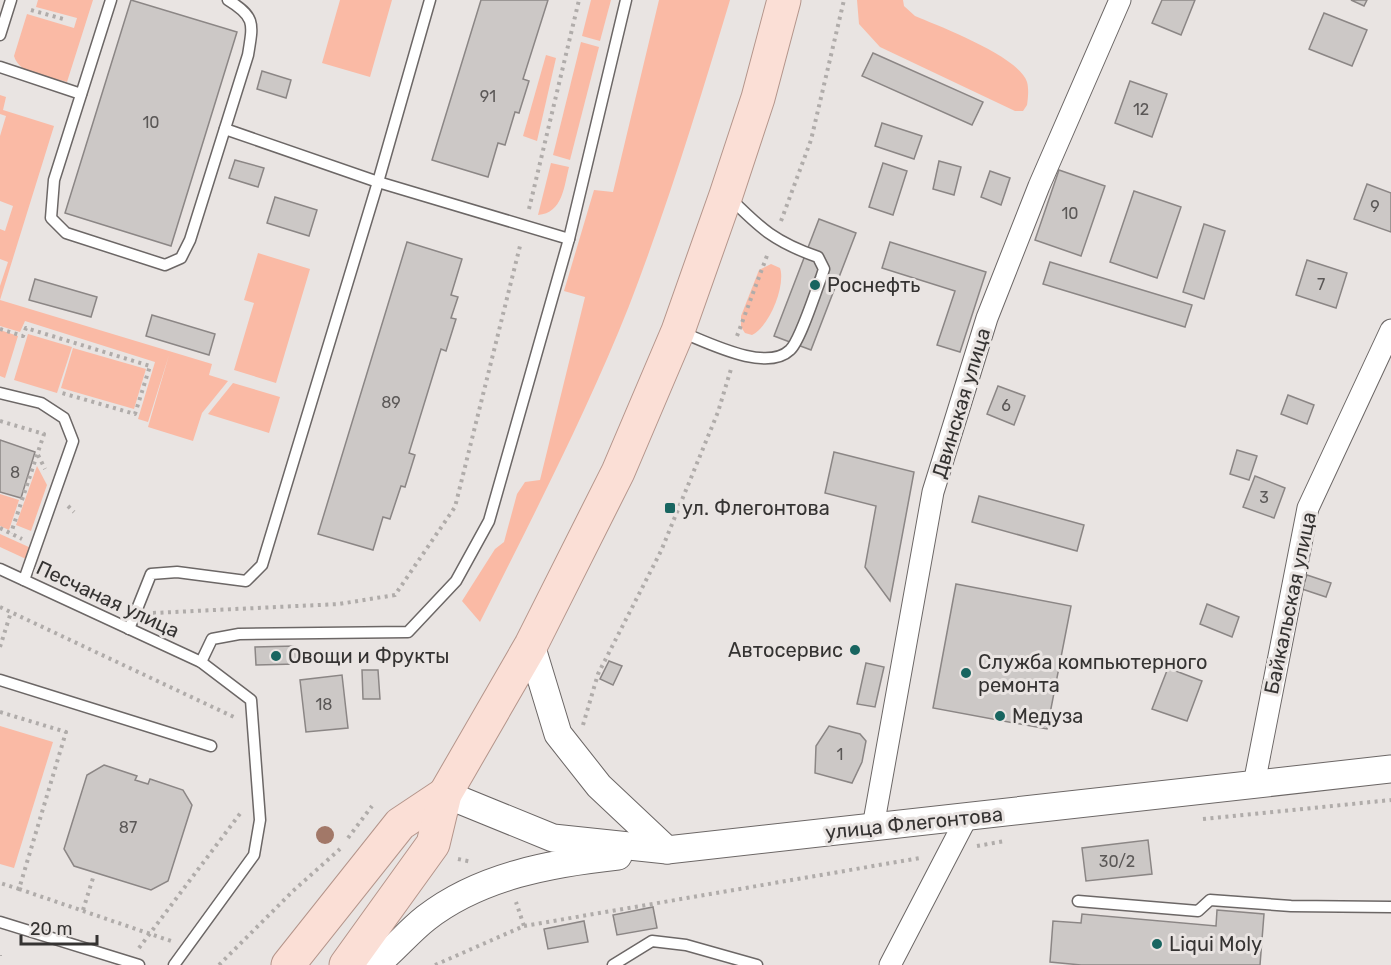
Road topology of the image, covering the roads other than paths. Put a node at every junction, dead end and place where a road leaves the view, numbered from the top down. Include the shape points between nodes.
1 (11, 0) edge
2 (111, 0) edge
3 (228, 0) edge
4 (430, 0) edge
5 (626, 0) edge
6 (784, 0) edge
7 (1120, 0) edge
8 (0, 35) edge
9 (0, 67) edge
10 (81, 94) junction
11 (225, 129) junction
12 (378, 182) junction
13 (726, 195) junction
14 (569, 239) junction
15 (1391, 330) edge
16 (678, 331) junction
17 (0, 393) edge
18 (0, 569) edge
19 (24, 580) junction
20 (129, 629) junction
21 (531, 645) junction
22 (201, 662) junction
23 (0, 680) edge
24 (211, 746) dead end
25 (1391, 770) edge
26 (1254, 784) junction
27 (444, 794) junction
28 (966, 817) junction
29 (873, 827) junction
30 (667, 850) junction
31 (1078, 901) dead end
32 (1391, 907) edge
33 (0, 922) edge
34 (134, 963) edge
35 (174, 965) edge
36 (288, 965) edge
37 (346, 965) edge
38 (375, 965) edge
39 (614, 965) edge
40 (757, 965) edge
41 (890, 965) edge

1 - 8 lane
2 - 10 lane
3 - 11 lane via 246,11 253,26
4 - 12 lane
5 - 14 lane
6 - 13 main road via 758,98
7 - 29 street, Двинская улица via 987,318 936,483
9 - 10 lane
10 - 11 lane via 54,180 51,218 66,233 165,265 181,258 190,240
11 - 12 lane
12 - 14 lane
12 - 20 lane via 262,565 246,581 177,572 151,574
13 - 16 main road
13 - 16 lane via 762,230 785,245 818,257 824,268 821,278 791,350 776,358 736,353
14 - 22 lane via 489,521 456,581 408,632 239,634 212,639
15 - 26 street, Байкальская улица via 1308,508
16 - 21 main road via 618,472
17 - 19 lane via 41,403 64,418 73,441
18 - 19 lane, Песчаная улица
19 - 20 lane, Песчаная улица
20 - 22 lane, Песчаная улица
21 - 27 main road
21 - 30 street via 558,734 599,786
22 - 35 lane, Песчаная улица via 251,700 260,820 254,855
23 - 24 lane
25 - 26 street, улица Флегонтова
26 - 28 street, улица Флегонтова
27 - 30 street, улица Флегонтова via 553,838
27 - 36 main road via 400,824
27 - 37 main road via 432,844
28 - 29 street, улица Флегонтова
28 - 41 street
29 - 30 street, улица Флегонтова
30 - 38 street via 557,863 467,892 426,918
31 - 32 lane via 1198,911 1210,900
33 - 34 lane
39 - 40 lane via 652,941 686,945

